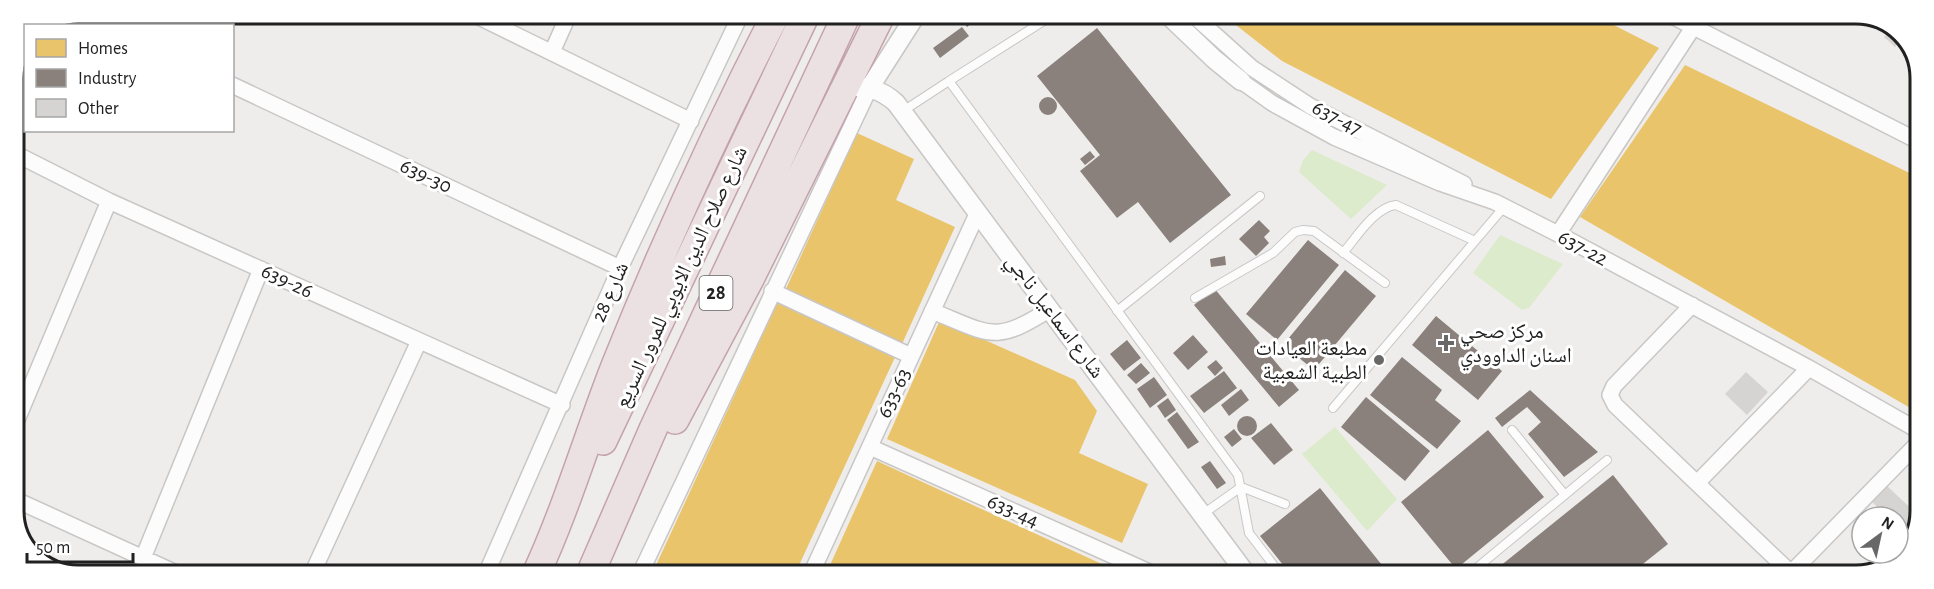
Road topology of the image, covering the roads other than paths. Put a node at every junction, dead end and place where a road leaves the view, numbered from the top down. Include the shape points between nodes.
1 (494, 24) edge
2 (565, 24) edge
3 (736, 24) edge
4 (765, 24) edge
5 (771, 24) edge
6 (801, 24) edge
7 (843, 24) edge
8 (878, 24) edge
9 (909, 24) edge
10 (1039, 24) edge
11 (1177, 24) edge
12 (1203, 24) edge
13 (1690, 24) edge
14 (1694, 26) junction
15 (552, 52) junction
16 (754, 56) junction
17 (950, 81) junction
18 (1242, 81) joint
19 (234, 86) edge
20 (857, 87) junction
21 (902, 111) junction
22 (691, 121) junction
23 (1910, 137) edge
24 (24, 158) edge
25 (1260, 196) dead end
26 (109, 201) junction
27 (1499, 204) junction
28 (978, 212) junction
29 (1558, 234) junction
30 (1475, 241) junction
31 (1343, 253) junction
32 (620, 267) junction
33 (261, 269) junction
34 (1385, 283) dead end
35 (772, 291) junction
36 (1195, 298) dead end
37 (1692, 305) junction
38 (1050, 309) junction
39 (932, 311) junction
40 (1117, 311) junction
41 (419, 341) junction
42 (911, 357) junction
43 (1809, 368) junction
44 (24, 403) edge
45 (562, 405) junction
46 (1333, 408) dead end
47 (1910, 426) edge
48 (1512, 430) dead end
49 (870, 447) junction
50 (1910, 451) edge
51 (1607, 460) dead end
52 (1697, 483) junction
53 (1241, 487) junction
54 (1565, 495) junction
55 (24, 504) edge
56 (1285, 504) dead end
57 (1203, 514) junction
58 (552, 539) junction
59 (143, 558) junction
60 (158, 565) edge
61 (316, 565) edge
62 (490, 565) edge
63 (540, 565) edge
64 (595, 565) edge
65 (595, 565) edge
66 (644, 565) edge
67 (815, 565) edge
68 (1134, 565) edge
69 (1240, 565) edge
70 (1273, 565) edge
71 (1480, 565) edge
72 (1783, 565) edge
73 (1801, 565) edge

1 - 15 street
2 - 15 street
3 - 22 street, شارع 28
4 - 16 highway
5 - 16 highway, شارع صلاح الدين الايوبي للمرور السريع / 28
6 - 58 highway, شارع صلاح الدين الايوبي للمرور السريع / 28 via 637,373
7 - 64 highway, شارع صلاح الدين الايوبي للمرور السريع / 28 via 654,427
8 - 20 highway
9 - 20 street
10 - 17 lane
11 - 18 street
12 - 27 street, 637-47 via 1252,68 1310,106
13 - 14 street
14 - 23 street
14 - 29 street
15 - 22 street
16 - 58 highway, شارع صلاح الدين الايوبي للمرور السريع / 28 via 665,244
17 - 21 lane
17 - 40 lane
18 - 27 street, 637-22 via 1334,138
19 - 32 street, 639-30
20 - 21 street, شارع اسماعيل ناجي via 886,94
20 - 35 street
20 - 65 highway
21 - 28 street, شارع اسماعيل ناجي
22 - 32 street, شارع 28
24 - 26 street, 639-26
25 - 40 lane
26 - 33 street, 639-26
26 - 44 street
27 - 29 street, 637-22
27 - 30 lane
28 - 38 street, شارع اسماعيل ناجي
28 - 39 street, 633-63
29 - 37 street, 637-22
30 - 31 lane via 1396,205 1389,206
30 - 46 lane
31 - 34 lane
31 - 36 lane via 1314,231 1295,232 1273,253
32 - 45 street, شارع 28
33 - 41 street, 639-26
33 - 59 street
35 - 42 street
35 - 66 street
37 - 43 street, 637-22
37 - 52 street via 1614,386 1610,395
38 - 39 street via 1002,334 986,333
38 - 57 street, شارع اسماعيل ناجي
39 - 42 street, 633-63
40 - 53 lane via 1238,475
41 - 45 street, 639-26
41 - 61 street
42 - 49 street, 633-63
43 - 47 street, 637-22
43 - 52 street
45 - 62 street, شارع 28
48 - 54 lane
49 - 67 street, 633-63
49 - 68 street, 633-44
50 - 73 street
51 - 54 lane
52 - 72 street
53 - 56 lane
53 - 57 lane
53 - 70 lane via 1249,533
54 - 71 lane
55 - 59 street
57 - 69 street, شارع اسماعيل ناجي
58 - 63 highway, شارع صلاح الدين الايوبي للمرور السريع / 28
59 - 60 street

